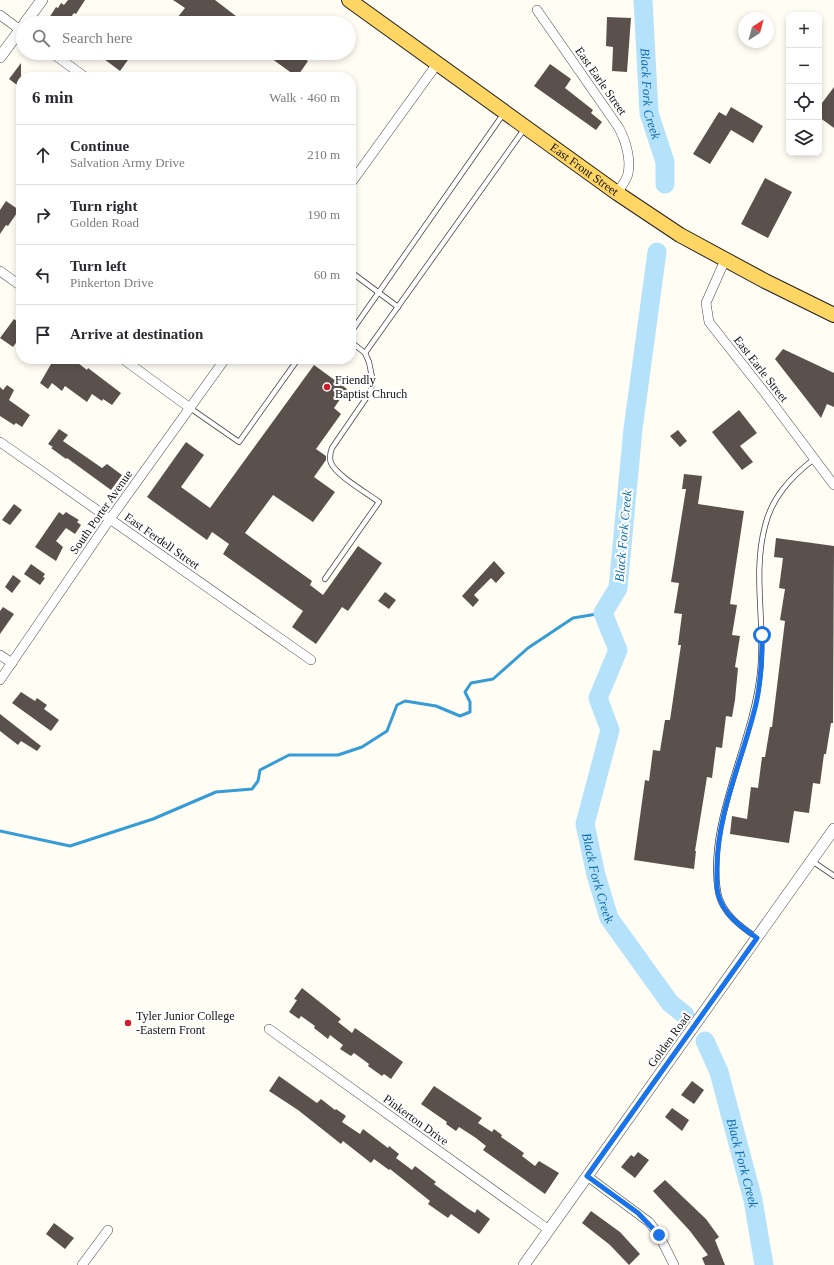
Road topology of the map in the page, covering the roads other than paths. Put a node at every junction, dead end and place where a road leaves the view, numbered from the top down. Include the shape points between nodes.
1 (42, 0) edge
2 (349, 0) edge
3 (537, 10) dead end
4 (0, 15) edge
5 (31, 16) edge
6 (16, 24) edge
7 (16, 37) edge
8 (0, 57) edge
9 (62, 60) edge
10 (437, 64) junction
11 (78, 72) edge
12 (504, 112) junction
13 (526, 127) junction
14 (356, 176) edge
15 (617, 193) junction
16 (725, 260) junction
17 (0, 271) edge
18 (356, 276) edge
19 (16, 282) edge
20 (379, 293) junction
21 (398, 307) junction
22 (834, 315) edge
23 (356, 325) edge
24 (356, 346) edge
25 (365, 353) junction
26 (130, 364) edge
27 (221, 364) edge
28 (294, 364) edge
29 (190, 408) junction
30 (0, 442) edge
31 (814, 459) junction
32 (834, 485) edge
33 (110, 519) junction
34 (325, 579) dead end
35 (0, 655) edge
36 (311, 660) dead end
37 (12, 663) junction
38 (0, 680) edge
39 (834, 829) edge
40 (811, 860) junction
41 (834, 876) edge
42 (757, 938) junction
43 (269, 1029) dead end
44 (587, 1176) junction
45 (108, 1230) dead end
46 (549, 1230) junction
47 (82, 1265) edge
48 (524, 1265) edge
49 (674, 1265) edge

1 - 5 street
2 - 10 main road, East Front Street
3 - 15 street, East Earle Street via 623,136 628,174
4 - 6 street
7 - 8 street
9 - 11 street
10 - 12 main road, East Front Street
10 - 14 street
12 - 13 main road, East Front Street
12 - 20 lane
13 - 15 main road, East Front Street
13 - 21 lane
15 - 16 main road, East Front Street via 680,235
16 - 22 main road, East Front Street
16 - 31 street, East Earle Street via 706,303 710,322
17 - 19 street
18 - 20 lane
20 - 21 lane
20 - 23 lane
21 - 25 lane
24 - 25 lane
25 - 34 lane via 372,377 371,391 332,448 330,458 332,465 339,472 379,502
26 - 29 street
27 - 29 street, South Porter Avenue
28 - 29 lane via 238,442
29 - 33 street, South Porter Avenue
30 - 33 street, East Ferdell Street
31 - 32 street, East Earle Street
31 - 42 lane via 782,489 765,526 758,569 762,635 756,704 718,844 717,887 720,898 735,922
33 - 36 street, East Ferdell Street
33 - 37 street, South Porter Avenue
35 - 37 street
37 - 38 street, South Porter Avenue
39 - 40 street, Golden Road
40 - 41 lane
40 - 42 street, Golden Road
42 - 44 street, Golden Road
43 - 46 street, Pinkerton Drive
44 - 46 street, Golden Road
44 - 49 street via 649,1222 659,1235
45 - 47 street
46 - 48 street, Golden Road

